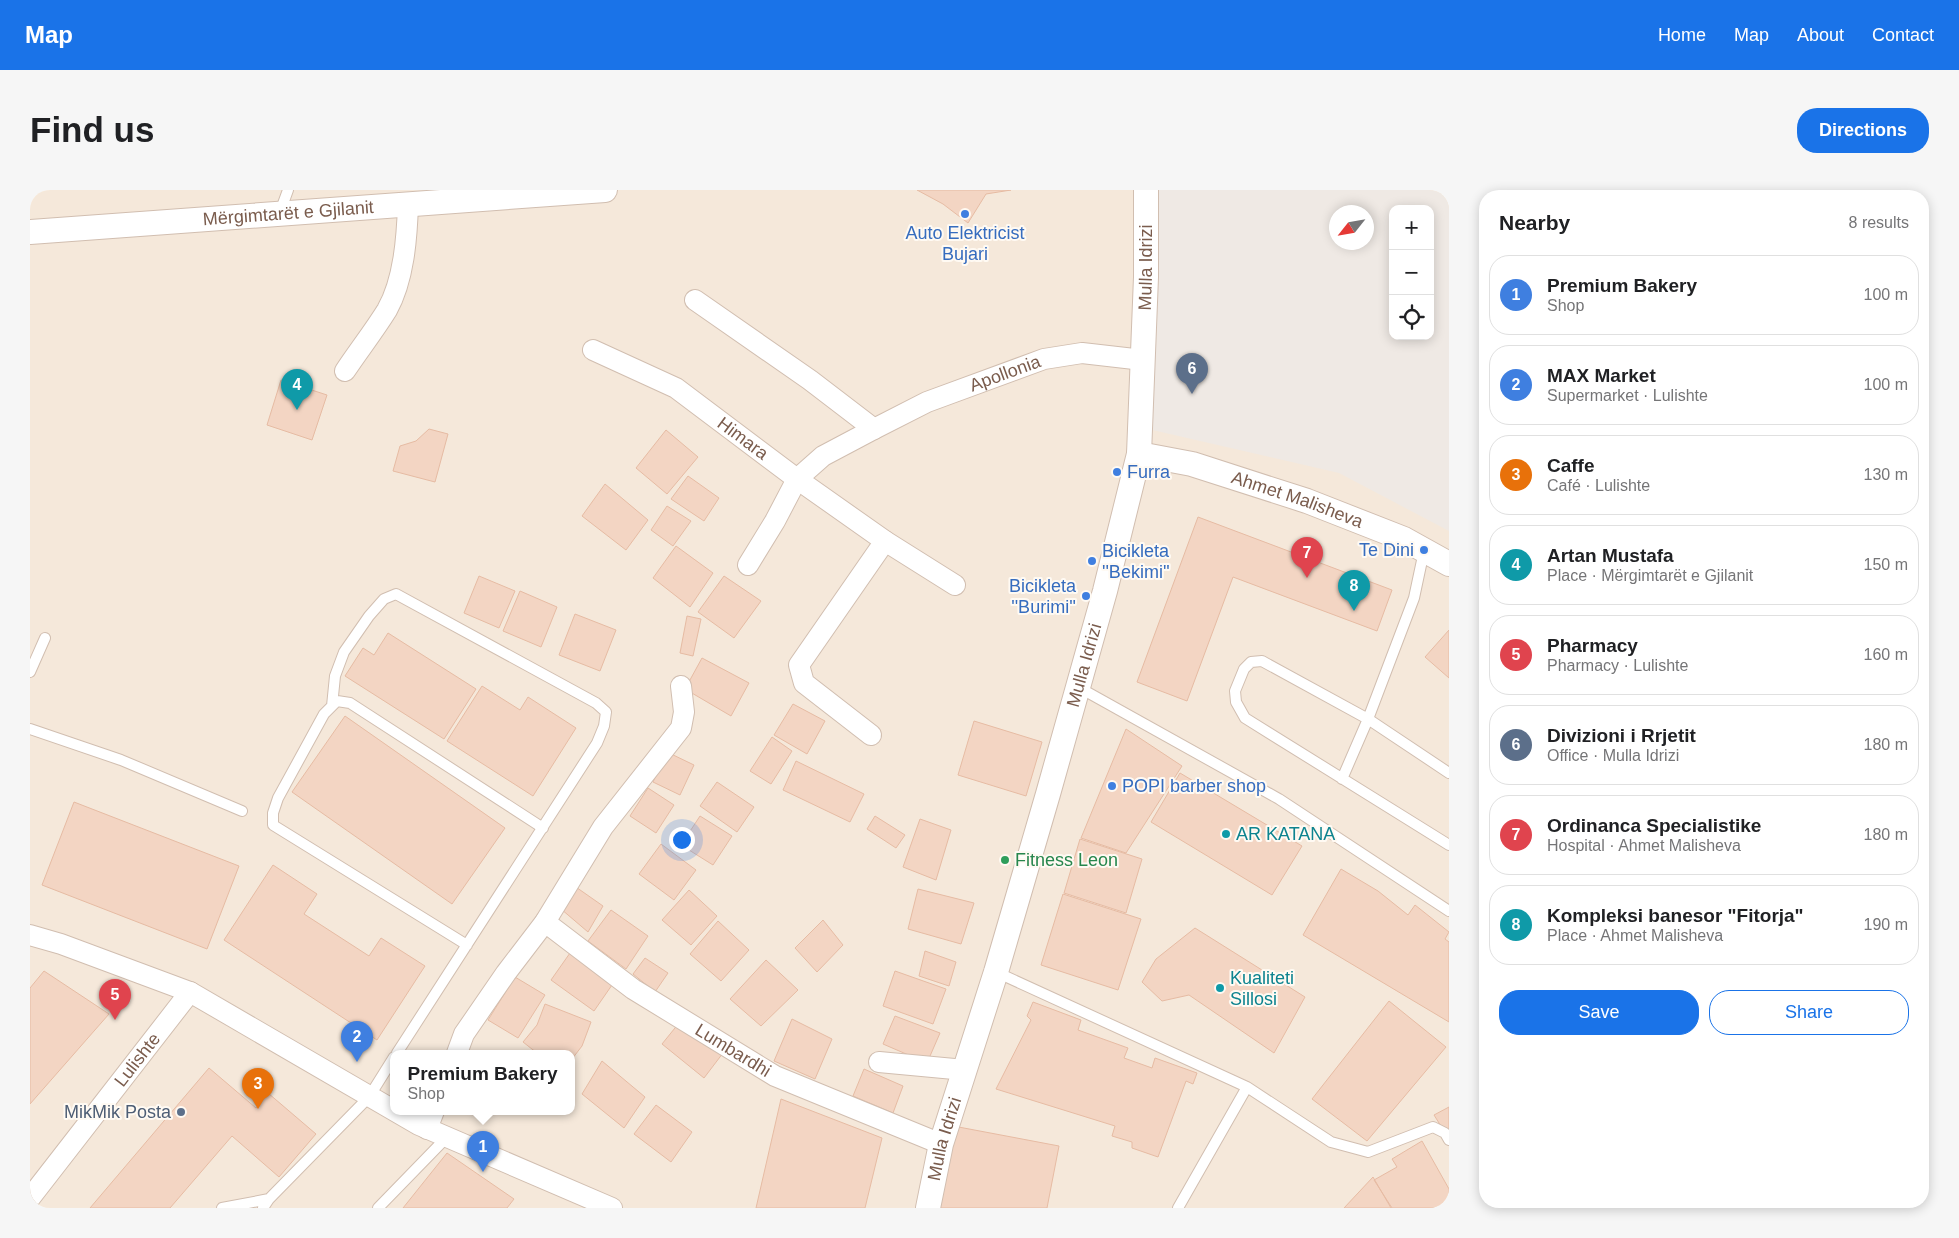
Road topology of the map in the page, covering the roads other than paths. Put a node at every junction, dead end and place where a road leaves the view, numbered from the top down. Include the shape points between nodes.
1 (288, 190) edge
2 (598, 190) edge
3 (1146, 190) edge
4 (408, 204) junction
5 (279, 214) junction
6 (30, 232) edge
7 (695, 300) dead end
8 (593, 350) dead end
9 (1143, 360) junction
10 (345, 371) dead end
11 (874, 429) junction
12 (1139, 454) junction
13 (798, 480) junction
14 (885, 541) junction
15 (1424, 550) junction
16 (1449, 564) edge
17 (748, 565) dead end
18 (955, 585) dead end
19 (45, 638) dead end
20 (30, 672) edge
21 (682, 686) dead end
22 (1078, 687) junction
23 (332, 706) junction
24 (1368, 719) junction
25 (30, 729) edge
26 (871, 735) dead end
27 (1449, 774) edge
28 (1342, 779) junction
29 (242, 811) dead end
30 (542, 828) junction
31 (1449, 846) edge
32 (1449, 911) edge
33 (545, 922) junction
34 (30, 936) edge
35 (467, 945) junction
36 (996, 972) junction
37 (190, 992) junction
38 (399, 1050) edge
39 (458, 1050) edge
40 (879, 1062) dead end
41 (390, 1063) edge
42 (965, 1070) junction
43 (1247, 1087) junction
44 (369, 1097) junction
45 (390, 1109) edge
46 (407, 1115) edge
47 (427, 1121) edge
48 (447, 1137) junction
49 (1449, 1140) edge
50 (941, 1144) junction
51 (30, 1198) edge
52 (266, 1204) edge
53 (222, 1208) edge
54 (378, 1208) edge
55 (612, 1208) edge
56 (928, 1208) edge
57 (1178, 1208) edge

1 - 5 lane
2 - 4 street, Mërgimtarët e Gjilanit
3 - 9 street, Mulla Idrizi
4 - 5 street, Mërgimtarët e Gjilanit
4 - 10 street via 407,236 400,274 388,308
5 - 6 street, Mërgimtarët e Gjilanit
7 - 11 street
8 - 13 street, Himara via 676,388
9 - 11 street, Apollonia via 1082,353 1044,359 928,402
9 - 12 street, Mulla Idrizi
11 - 13 street, Apollonia via 823,456
12 - 15 street, Ahmet Malisheva via 1192,464 1307,501 1404,538
12 - 22 street, Mulla Idrizi
13 - 14 street, Himara
13 - 17 street, Apollonia
14 - 18 street, Himara
14 - 26 street via 799,666 804,684
15 - 16 street, Ahmet Malisheva
15 - 24 lane via 1414,598
19 - 20 lane
21 - 33 street via 684,712 681,728 603,828
22 - 32 lane via 1279,798
22 - 36 street, Mulla Idrizi
23 - 30 lane via 337,701 350,703
23 - 30 lane via 334,676 344,652 384,599 396,594 596,703 606,712 597,743
23 - 35 lane via 324,714 278,798 273,825
24 - 27 lane
24 - 28 lane
24 - 28 lane via 1262,661 1251,662 1244,669 1235,691 1236,702 1245,718
25 - 29 lane via 122,760
28 - 31 lane
30 - 35 lane
33 - 39 street via 464,1034
33 - 50 street, Lumbardhi via 633,990 775,1076
34 - 37 street via 61,944
35 - 38 lane
36 - 42 street, Mulla Idrizi
36 - 43 lane
37 - 44 street
37 - 51 street, Lulishte
40 - 42 street
41 - 44 lane
42 - 50 street, Mulla Idrizi
43 - 49 lane via 1331,1142 1351,1148 1368,1152 1433,1127 1445,1133
43 - 57 lane
44 - 45 street
44 - 52 lane
46 - 47 street
47 - 48 street
48 - 54 lane
48 - 55 street
50 - 56 street, Mulla Idrizi
52 - 53 lane

